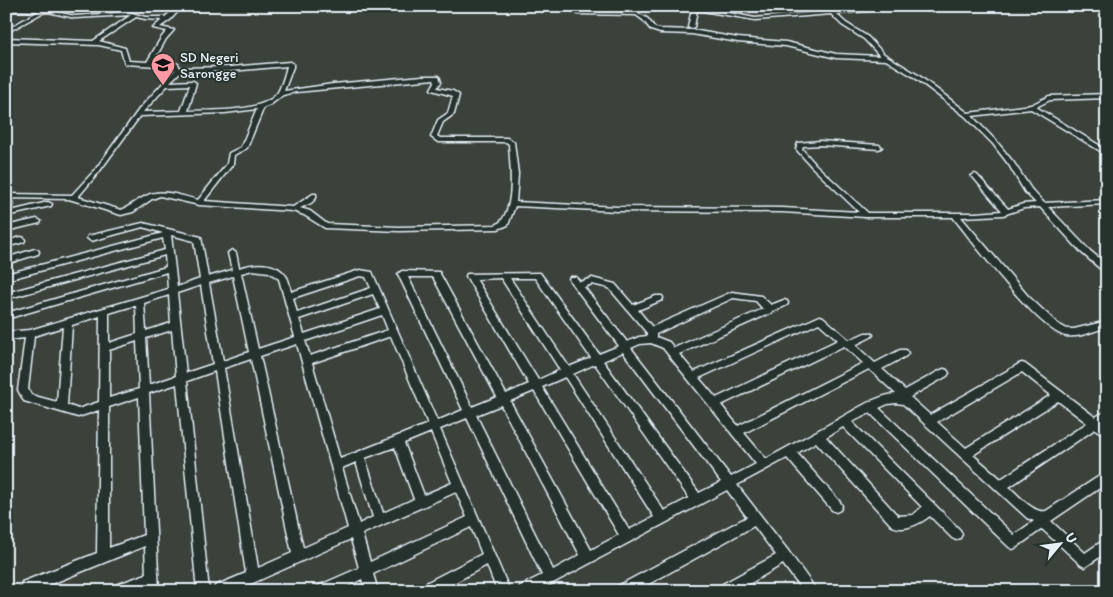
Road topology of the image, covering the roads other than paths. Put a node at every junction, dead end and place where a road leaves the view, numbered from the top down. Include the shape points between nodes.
1 (10, 6) edge
2 (181, 6) edge
3 (567, 6) edge
4 (685, 6) edge
5 (724, 6) edge
6 (914, 6) edge
7 (695, 8) junction
8 (41, 12) junction
9 (831, 12) junction
10 (726, 13) junction
11 (135, 15) junction
12 (168, 19) junction
13 (691, 27) dead end
14 (6, 32) edge
15 (6, 40) edge
16 (95, 42) junction
17 (886, 58) junction
18 (149, 64) junction
19 (178, 70) junction
20 (167, 84) junction
21 (280, 94) junction
22 (1107, 96) edge
23 (262, 105) junction
24 (1032, 107) junction
25 (184, 113) junction
26 (138, 114) junction
27 (967, 115) junction
28 (879, 147) dead end
29 (1107, 153) edge
30 (975, 176) dead end
31 (313, 196) dead end
32 (73, 198) junction
33 (8, 199) edge
34 (1107, 202) edge
35 (199, 203) junction
36 (48, 204) dead end
37 (513, 204) junction
38 (1042, 204) junction
39 (294, 208) junction
40 (1007, 212) junction
41 (955, 214) junction
42 (866, 215) junction
43 (7, 217) edge
44 (37, 221) dead end
45 (6, 229) edge
46 (91, 238) dead end
47 (21, 240) dead end
48 (6, 244) edge
49 (169, 251) junction
50 (35, 252) dead end
51 (232, 252) dead end
52 (1094, 260) junction
53 (1107, 260) edge
54 (6, 261) edge
55 (171, 268) junction
56 (1107, 270) edge
57 (237, 272) junction
58 (504, 276) junction
59 (6, 277) edge
60 (205, 281) junction
61 (375, 290) junction
62 (174, 291) junction
63 (6, 296) edge
64 (288, 296) junction
65 (659, 298) dead end
66 (140, 301) junction
67 (784, 303) dead end
68 (632, 309) junction
69 (770, 310) junction
70 (384, 311) junction
71 (104, 312) junction
72 (6, 316) edge
73 (294, 317) junction
74 (68, 322) junction
75 (1107, 324) edge
76 (177, 325) junction
77 (393, 332) junction
78 (30, 334) junction
79 (868, 335) dead end
80 (6, 336) edge
81 (142, 336) junction
82 (651, 336) junction
83 (300, 339) junction
84 (847, 343) junction
85 (625, 347) junction
86 (104, 348) junction
87 (672, 353) junction
88 (903, 353) dead end
89 (254, 354) junction
90 (597, 359) junction
91 (306, 361) junction
92 (218, 366) junction
93 (872, 366) junction
94 (567, 372) junction
95 (944, 372) dead end
96 (692, 377) junction
97 (182, 378) junction
98 (536, 385) junction
99 (144, 391) junction
100 (1059, 395) junction
101 (905, 397) junction
102 (504, 399) junction
103 (714, 404) junction
104 (104, 405) junction
105 (871, 406) junction
106 (62, 408) junction
107 (470, 412) junction
108 (1107, 416) edge
109 (844, 421) junction
110 (929, 421) junction
111 (1095, 423) junction
112 (434, 426) junction
113 (736, 432) junction
114 (1107, 432) edge
115 (817, 435) junction
116 (398, 440) junction
117 (788, 451) junction
118 (965, 454) junction
119 (359, 456) junction
120 (336, 465) junction
121 (764, 465) junction
122 (1107, 476) edge
123 (729, 483) junction
124 (459, 485) junction
125 (1001, 486) junction
126 (697, 500) junction
127 (421, 503) junction
128 (836, 506) dead end
129 (930, 508) junction
130 (662, 518) junction
131 (756, 518) junction
132 (474, 520) junction
133 (1042, 520) junction
134 (380, 521) junction
135 (355, 532) junction
136 (956, 534) dead end
137 (627, 537) junction
138 (151, 538) junction
139 (1105, 549) edge
140 (785, 556) junction
141 (103, 557) junction
142 (490, 557) junction
143 (588, 557) junction
144 (299, 558) junction
145 (366, 571) junction
146 (153, 577) junction
147 (253, 577) junction
148 (550, 578) junction
149 (27, 587) dead end
150 (118, 591) edge
151 (153, 591) edge
152 (203, 591) edge
153 (220, 591) edge
154 (323, 591) edge
155 (372, 591) edge
156 (425, 591) edge
157 (504, 591) edge
158 (525, 591) edge
159 (623, 591) edge
160 (724, 591) edge
161 (811, 591) edge

1 - 8 street via 10,9
2 - 12 street
3 - 17 street via 578,13 636,14 660,31 786,44 836,56
4 - 7 street
5 - 10 street
6 - 9 street
7 - 10 street
7 - 13 street
8 - 11 street via 75,17
8 - 14 street
9 - 10 street via 755,19
9 - 17 street via 866,38
11 - 12 street
11 - 16 street
12 - 18 street via 156,28 171,30
15 - 16 street
16 - 18 street via 123,49 127,63
17 - 27 street via 916,76
18 - 19 street via 176,65
19 - 20 street
19 - 21 street via 290,64
20 - 25 street via 193,83
20 - 26 street
21 - 23 street via 272,102
21 - 37 street via 343,84 436,77 438,82 434,89 456,95 451,114 440,121 434,137 438,140 507,140 512,143 516,188
22 - 24 street via 1049,98
23 - 25 street
23 - 35 street via 244,148 231,154 230,164
24 - 27 street
24 - 29 street
25 - 26 street
26 - 32 street via 97,172
27 - 38 street via 995,143 1028,190
28 - 42 street via 820,143 800,144 799,149
30 - 40 street
31 - 39 street
32 - 33 street
32 - 35 street via 121,213 160,194
33 - 43 street
34 - 38 street
35 - 39 street
36 - 43 street
37 - 39 street via 502,226 467,228 325,226
37 - 42 street
38 - 40 street
38 - 52 street
40 - 41 street
41 - 42 street
41 - 75 street via 1010,281 1055,328 1066,333
44 - 45 street
46 - 60 street via 143,224 198,239
47 - 48 street
49 - 55 street
49 - 59 street via 167,234
49 - 63 street
50 - 54 street
51 - 57 street
52 - 53 street
52 - 56 street
55 - 62 street
55 - 72 street
57 - 60 street
57 - 64 street via 259,266 270,268 283,278
57 - 89 street
58 - 90 street via 537,275
58 - 94 street
58 - 98 street via 470,276
60 - 62 street
60 - 92 street
61 - 64 street via 368,274 360,273
61 - 70 street
61 - 73 street
62 - 66 street
62 - 76 street
62 - 97 street
64 - 73 street
65 - 68 street
66 - 71 street
66 - 81 street
67 - 69 street
68 - 82 street
68 - 85 street via 612,286 592,281 576,283
69 - 82 street via 758,298 732,295
69 - 87 street
70 - 77 street
70 - 83 street
71 - 74 street
71 - 86 street
73 - 83 street
74 - 78 street
74 - 106 street
76 - 81 street
76 - 97 street
77 - 91 street
77 - 112 street
78 - 80 street
78 - 106 street via 24,395
79 - 84 street
81 - 86 street
81 - 99 street
82 - 85 street
82 - 87 street
83 - 89 street
83 - 91 street
84 - 93 street
84 - 96 street via 828,320 820,319
84 - 103 street
85 - 90 street
85 - 123 street
86 - 104 street
87 - 96 street
88 - 93 street
89 - 92 street
89 - 144 street
90 - 94 street
90 - 126 street
91 - 120 street
92 - 97 street
92 - 147 street
93 - 101 street
93 - 113 street
94 - 98 street
94 - 130 street
95 - 101 street
96 - 103 street
97 - 99 street
97 - 152 street
98 - 102 street
98 - 137 street
99 - 104 street
99 - 138 street
100 - 110 street via 1022,367
100 - 111 street
100 - 118 street
101 - 105 street via 888,398
101 - 110 street
102 - 107 street
102 - 107 street via 436,274 402,274
102 - 143 street
103 - 113 street
104 - 106 street via 78,413
104 - 141 street
105 - 109 street
105 - 133 street via 1013,543
107 - 112 street
107 - 148 street
108 - 111 street
109 - 115 street
109 - 129 street
110 - 118 street
111 - 114 street
111 - 125 street
112 - 116 street
112 - 124 street
113 - 121 street
115 - 117 street
115 - 129 street via 896,522 915,520
116 - 119 street
116 - 127 street
117 - 121 street
117 - 128 street
118 - 125 street
119 - 120 street
119 - 134 street
120 - 135 street
121 - 123 street
122 - 133 street
123 - 126 street
123 - 131 street
124 - 127 street
124 - 132 street
125 - 133 street
126 - 130 street
127 - 134 street
129 - 136 street
130 - 137 street
131 - 140 street
131 - 159 street
132 - 142 street
132 - 145 street
133 - 139 street via 1085,560
134 - 135 street
135 - 144 street
135 - 145 street
137 - 143 street
138 - 141 street
138 - 146 street
140 - 160 street
140 - 161 street
141 - 149 street
142 - 156 street
142 - 157 street
143 - 148 street
144 - 147 street
145 - 154 street
145 - 155 street
146 - 150 street
146 - 151 street
147 - 153 street
148 - 158 street

